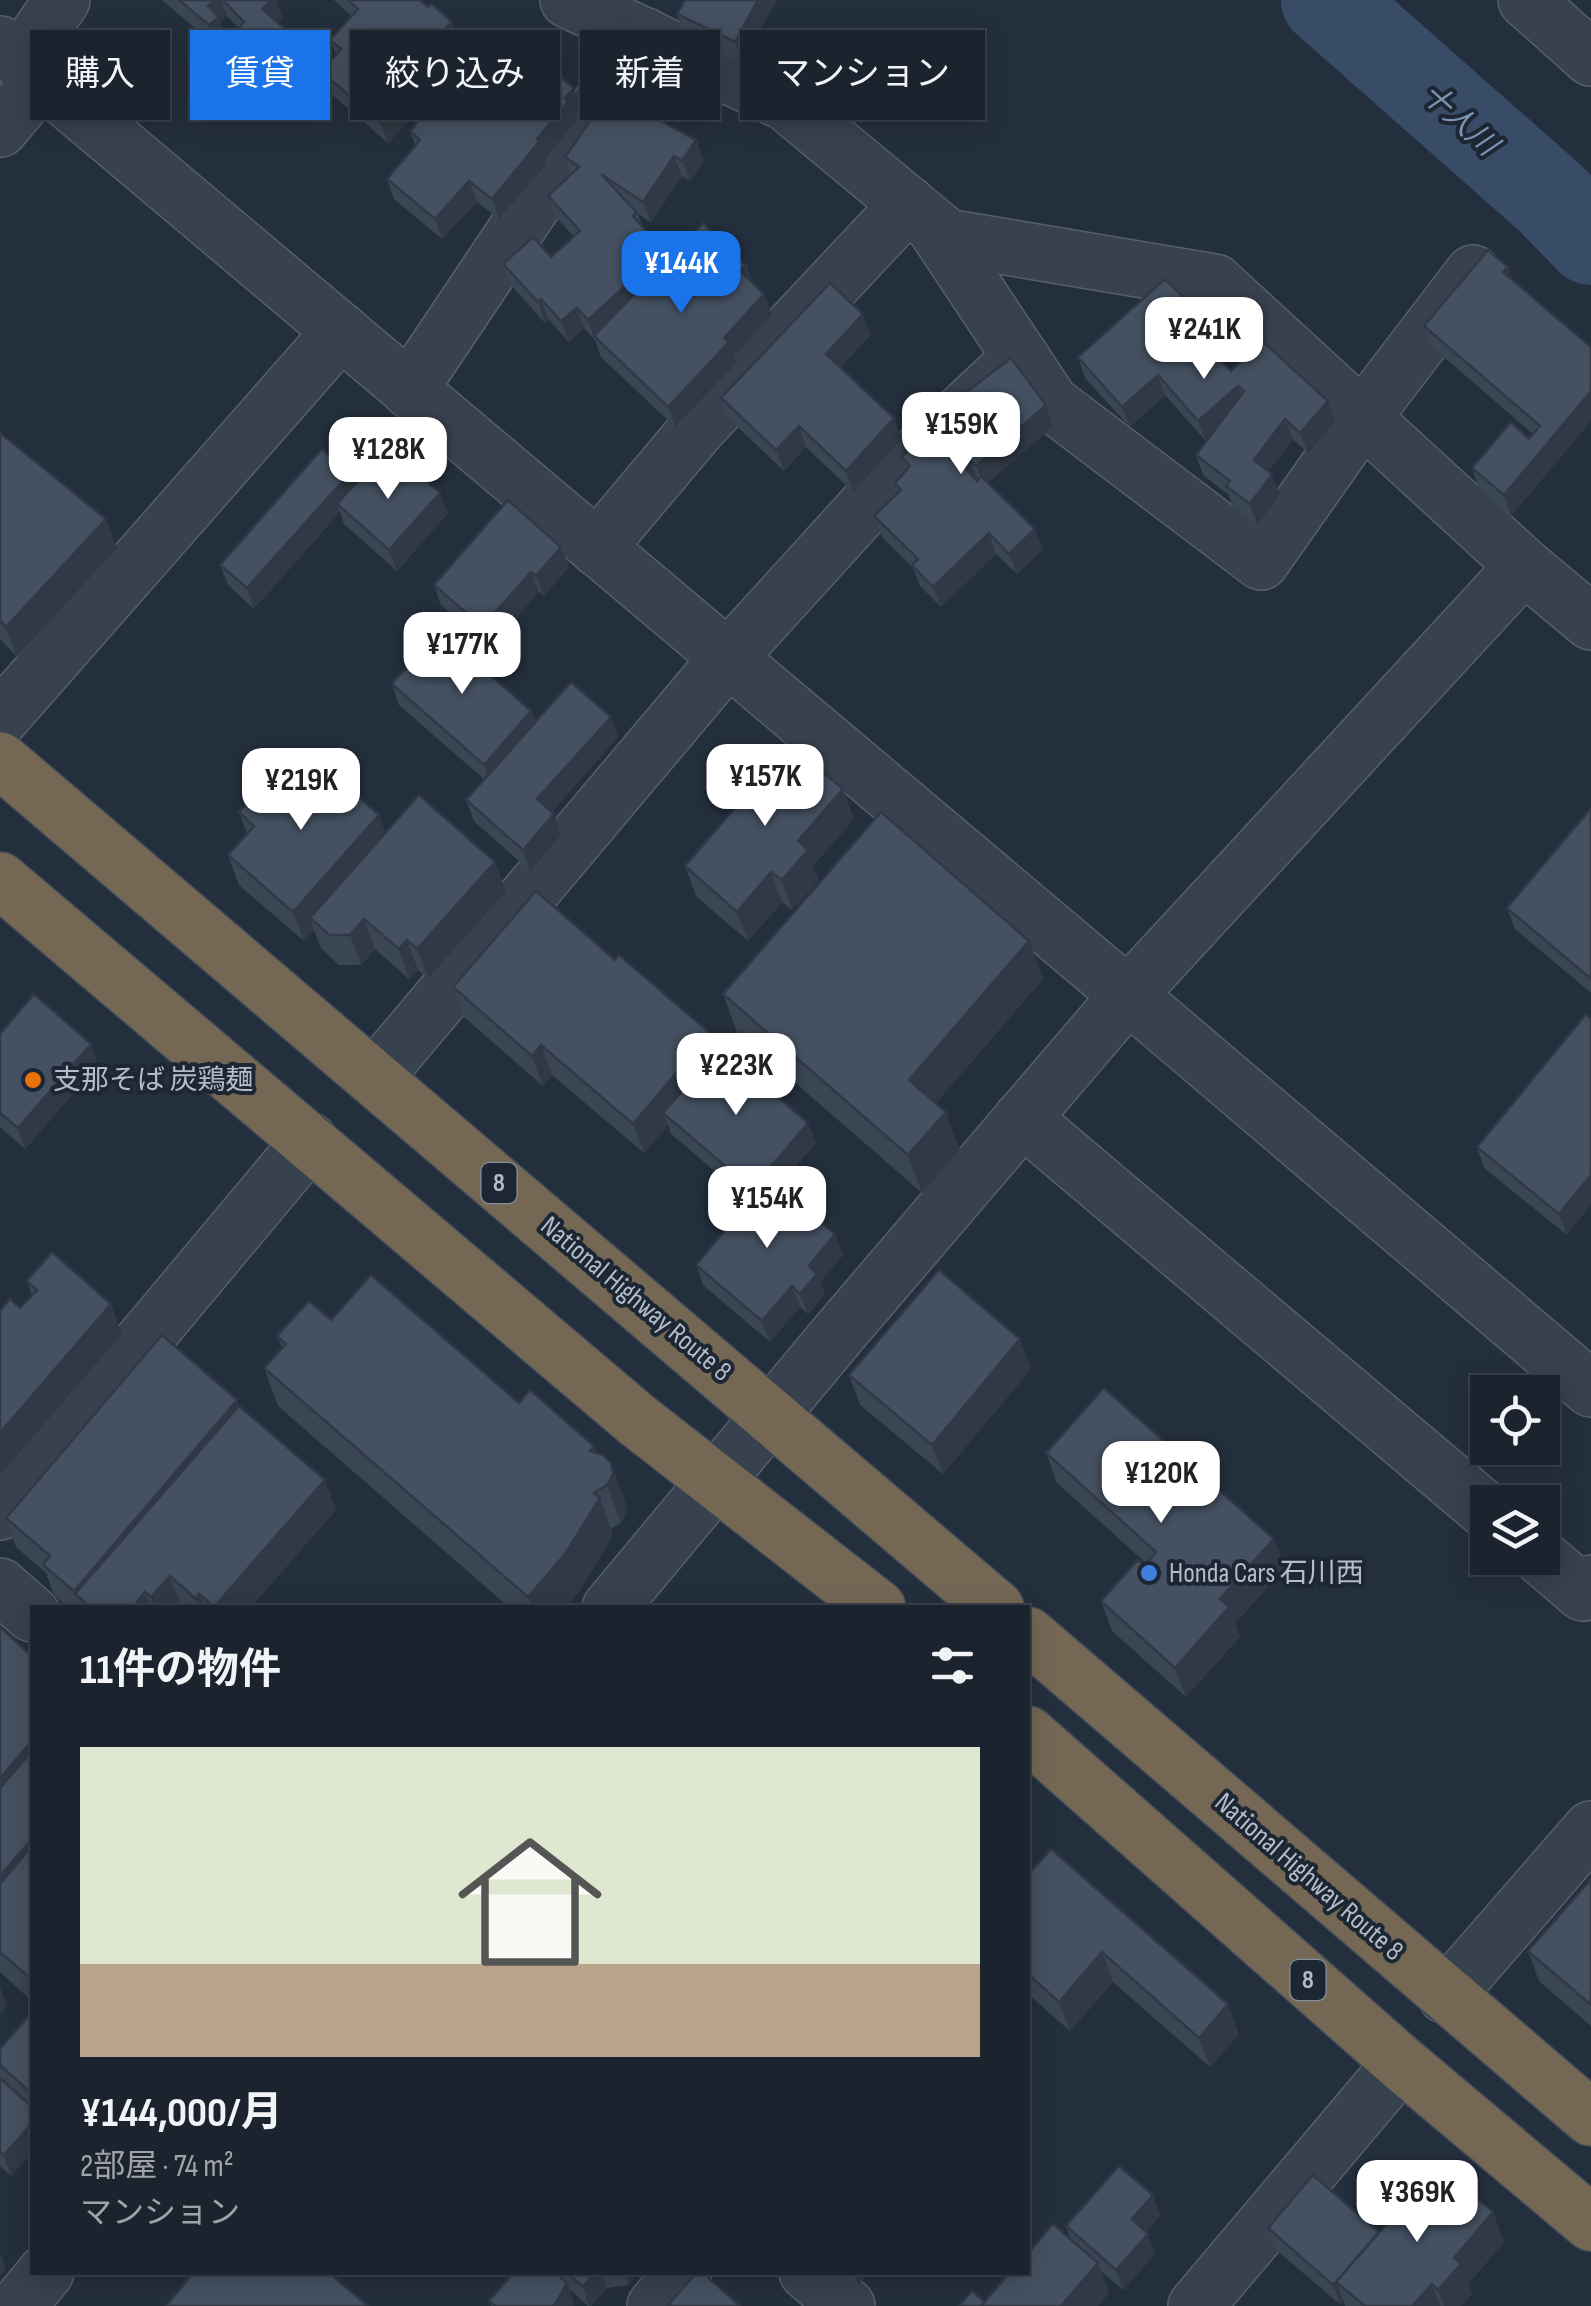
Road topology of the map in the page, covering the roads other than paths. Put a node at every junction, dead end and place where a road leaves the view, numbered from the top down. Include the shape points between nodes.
1 (62, 0) edge
2 (568, 0) edge
3 (1526, 0) edge
4 (633, 30) edge
5 (1591, 58) edge
6 (21, 61) edge
7 (720, 71) edge
8 (590, 120) edge
9 (0, 129) edge
10 (921, 216) junction
11 (1489, 252) edge
12 (340, 331) junction
13 (1020, 357) junction
14 (409, 390) junction
15 (1363, 417) junction
16 (597, 548) junction
17 (1524, 566) junction
18 (1591, 622) edge
19 (727, 659) junction
20 (0, 719) edge
21 (0, 760) edge
22 (0, 880) edge
23 (1128, 994) junction
24 (374, 1078) junction
25 (1022, 1118) junction
26 (310, 1141) junction
27 (1591, 1389) edge
28 (772, 1414) junction
29 (718, 1481) junction
30 (1470, 1497) edge
31 (0, 1512) edge
32 (1560, 1573) edge
33 (1591, 1584) edge
34 (0, 1586) edge
35 (613, 1605) edge
36 (874, 1605) edge
37 (993, 1605) edge
38 (30, 1612) edge
39 (1030, 1637) edge
40 (1030, 1736) edge
41 (1591, 1829) edge
42 (1446, 1996) junction
43 (1401, 2063) junction
44 (1591, 2118) edge
45 (1591, 2223) edge
46 (44, 2275) edge
47 (681, 2275) edge
48 (810, 2275) edge
49 (18, 2306) edge
50 (655, 2306) edge
51 (846, 2306) edge
52 (1196, 2306) edge

1 - 6 street
2 - 4 street
3 - 5 street
6 - 9 street
6 - 12 street
7 - 10 street via 786,103
8 - 14 street
10 - 13 street
10 - 15 street via 947,237 1215,282
10 - 16 street via 696,429
11 - 15 street
12 - 14 street
12 - 20 street
13 - 15 street via 1052,403 1261,562
13 - 19 street via 887,483
14 - 16 street
15 - 17 street
16 - 19 street
17 - 18 street
17 - 23 street
19 - 23 street
19 - 24 street
21 - 24 highway, National Highway Route 8 / 8
22 - 26 highway
23 - 25 street
23 - 27 street
24 - 28 highway, National Highway Route 8 / 8
25 - 28 street
25 - 30 street
26 - 29 highway via 622,1408
26 - 31 street
28 - 29 street
28 - 37 highway, National Highway Route 8 / 8
29 - 35 street
29 - 36 highway
32 - 33 street via 1583,1592
34 - 38 street
39 - 42 highway, National Highway Route 8
40 - 43 highway, 8
41 - 42 street
42 - 44 highway, National Highway Route 8
43 - 45 highway, 8
43 - 52 street
46 - 49 street
47 - 50 street
48 - 51 street

